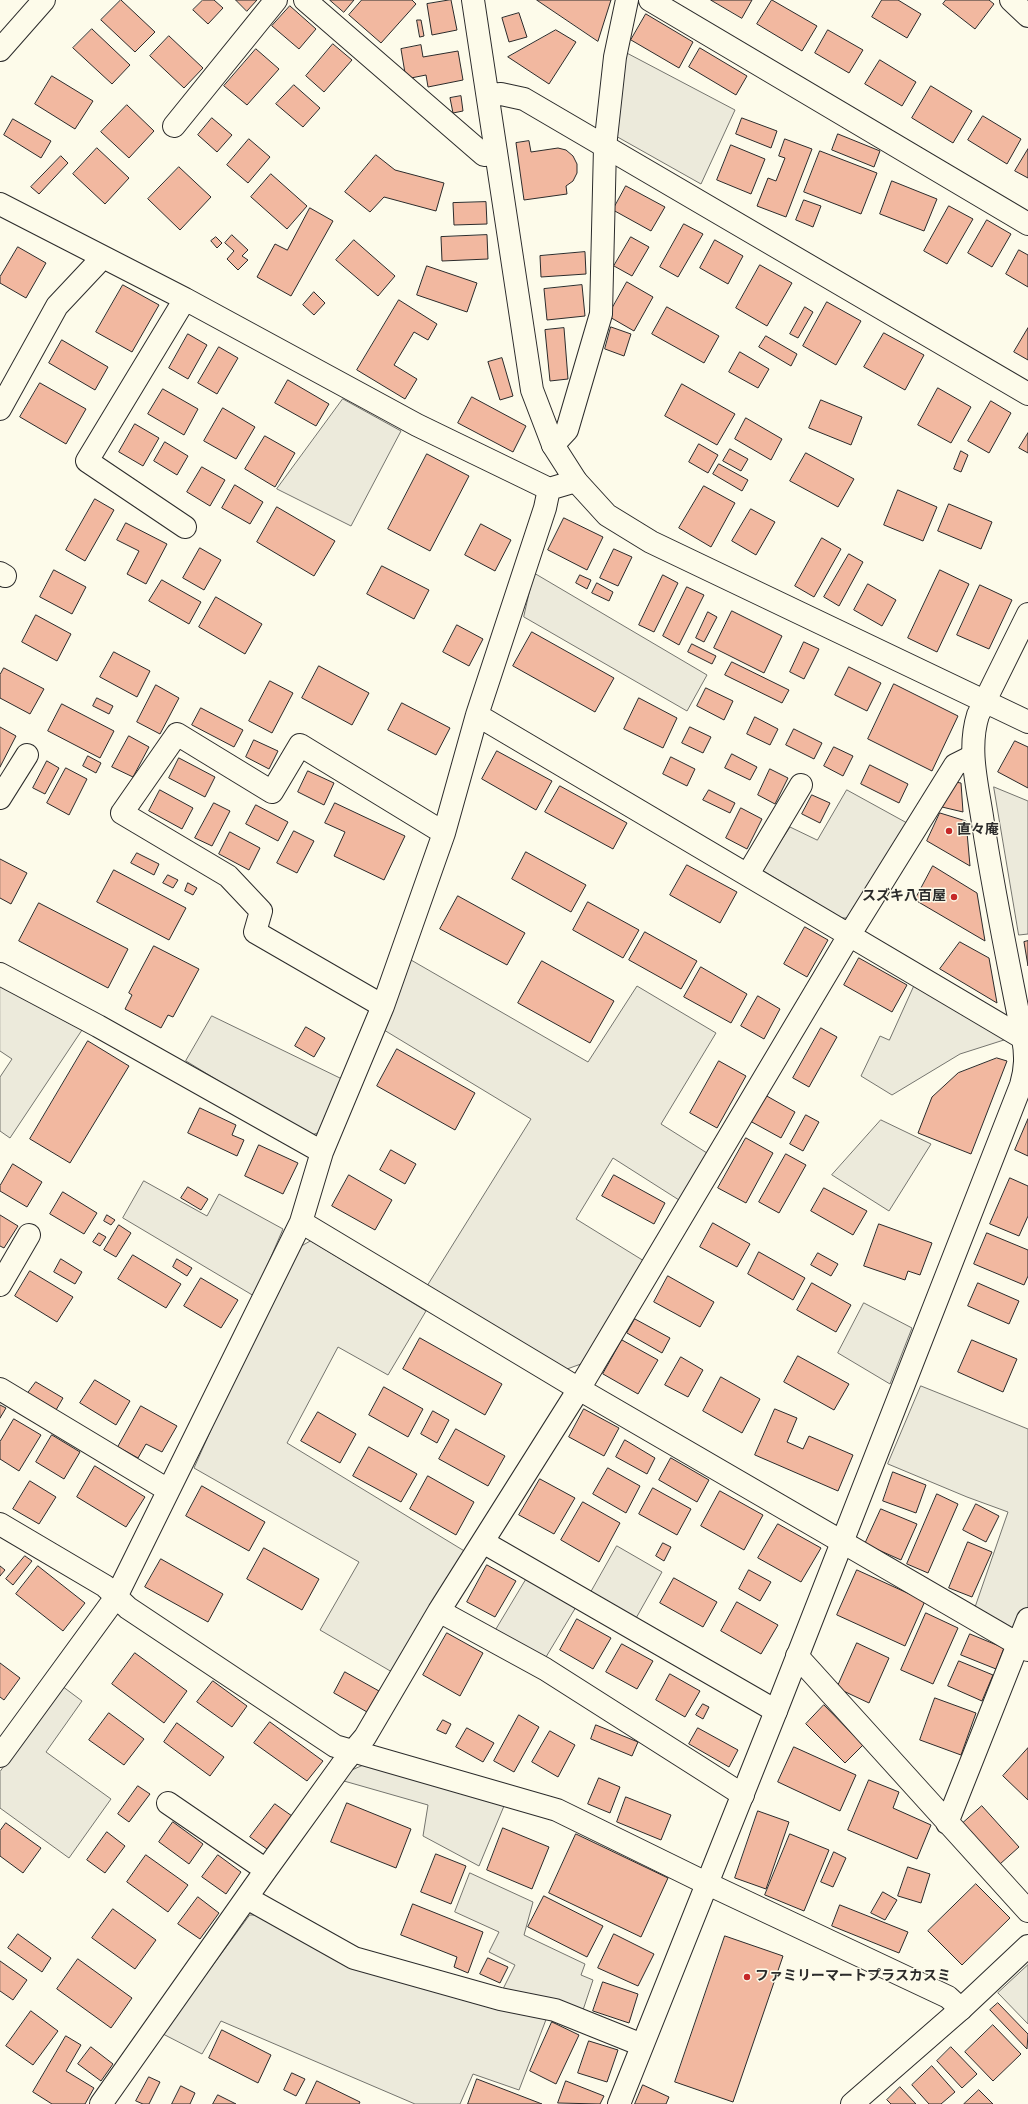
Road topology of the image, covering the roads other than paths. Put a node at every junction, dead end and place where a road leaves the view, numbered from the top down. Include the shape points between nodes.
1 (44, 0) edge
2 (276, 0) edge
3 (305, 0) edge
4 (473, 0) edge
5 (627, 0) edge
6 (650, 0) edge
7 (1011, 0) edge
8 (1028, 16) edge
9 (0, 50) edge
10 (488, 95) junction
11 (174, 126) dead end
12 (606, 147) junction
13 (496, 154) junction
14 (0, 204) edge
15 (1028, 224) edge
16 (103, 257) junction
17 (185, 299) junction
18 (1028, 394) edge
19 (0, 408) edge
20 (553, 445) junction
21 (576, 481) junction
22 (549, 489) junction
23 (185, 526) dead end
24 (1028, 614) edge
25 (985, 701) junction
26 (477, 715) junction
27 (1028, 722) edge
28 (27, 755) dead end
29 (973, 756) junction
30 (801, 785) dead end
31 (0, 798) edge
32 (444, 833) junction
33 (748, 874) junction
34 (850, 934) junction
35 (0, 974) edge
36 (383, 1006) junction
37 (1025, 1038) edge
38 (322, 1152) junction
39 (300, 1222) junction
40 (29, 1235) dead end
41 (0, 1284) edge
42 (0, 1389) edge
43 (579, 1389) junction
44 (168, 1490) junction
45 (0, 1524) edge
46 (483, 1542) junction
47 (842, 1542) junction
48 (116, 1597) junction
49 (439, 1611) junction
50 (1028, 1619) edge
51 (1023, 1647) edge
52 (797, 1656) junction
53 (776, 1711) junction
54 (355, 1751) junction
55 (0, 1756) edge
56 (743, 1795) junction
57 (168, 1803) dead end
58 (947, 1823) junction
59 (266, 1870) junction
60 (708, 1884) junction
61 (247, 1898) junction
62 (1028, 1911) edge
63 (1028, 1946) edge
64 (961, 2009) junction
65 (642, 2044) junction
66 (101, 2104) edge
67 (619, 2104) edge
68 (852, 2104) edge

1 - 9 street
2 - 11 street
3 - 13 street via 484,155
4 - 10 street
5 - 12 street via 614,57
6 - 15 street
7 - 8 street
10 - 12 street via 501,94 524,99
10 - 13 street
12 - 18 street
12 - 20 street via 601,314 567,430
13 - 20 street via 532,390
14 - 16 street
16 - 17 street
16 - 19 street via 57,306
17 - 22 street via 417,425
17 - 23 street via 87,461
20 - 21 street
21 - 22 street
21 - 25 street via 606,515 651,542
22 - 26 street
24 - 25 street
25 - 27 street
25 - 29 street via 974,729
26 - 32 street
26 - 33 street
28 - 31 street
29 - 34 street via 956,765
29 - 37 street via 989,861
30 - 33 street
32 - 36 street
32 - 36 street via 300,745 272,792 177,734 122,813 228,876 261,911 255,932
33 - 34 street
34 - 37 street
34 - 43 street
35 - 38 street
36 - 38 street
37 - 47 street via 1026,1058 1021,1085
38 - 39 street
39 - 43 street
39 - 44 street
40 - 41 street
42 - 44 street
43 - 46 street
43 - 47 street
44 - 48 street
45 - 48 street via 105,1586
46 - 49 street
46 - 53 street
47 - 51 street
47 - 52 street
48 - 54 street via 128,1608 335,1746
48 - 55 street
49 - 54 street via 366,1737
49 - 56 street via 545,1670
50 - 51 street
51 - 58 street
52 - 53 street
52 - 58 street
53 - 56 street
54 - 59 street via 344,1762
54 - 60 street via 558,1810
56 - 60 street
57 - 59 street
58 - 62 street
59 - 61 street
60 - 64 street via 948,1996
60 - 65 street
61 - 65 street via 354,1958 500,1999 555,2010
61 - 66 street
63 - 64 street
64 - 68 street
65 - 67 street

